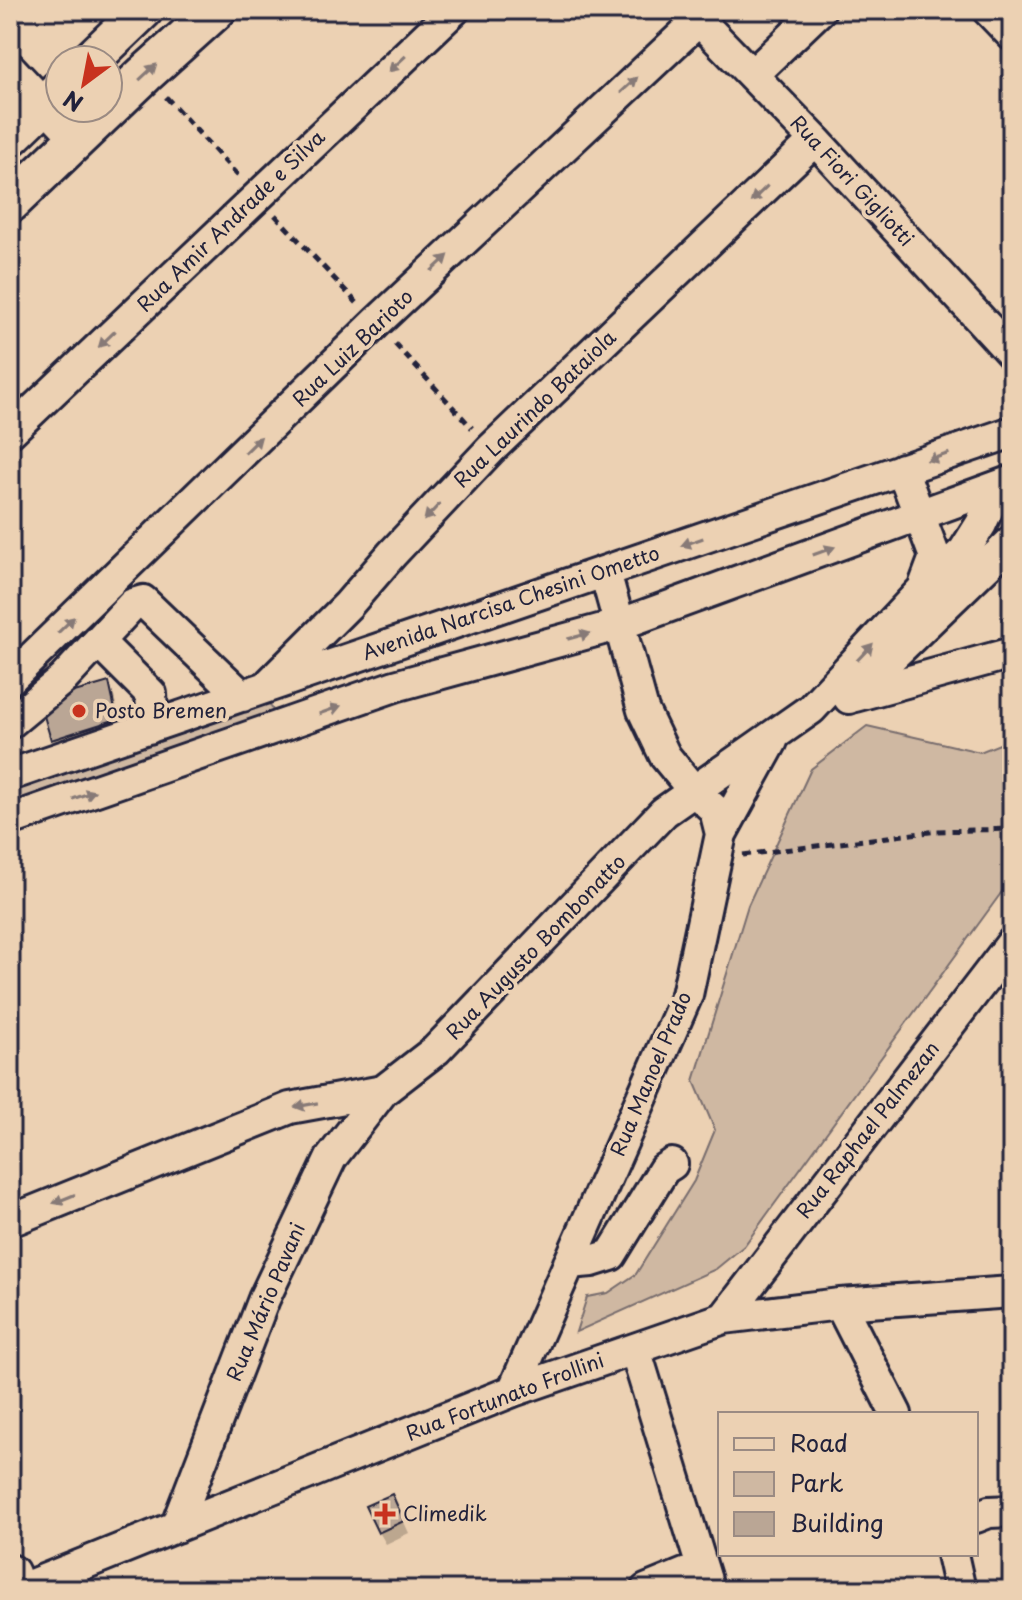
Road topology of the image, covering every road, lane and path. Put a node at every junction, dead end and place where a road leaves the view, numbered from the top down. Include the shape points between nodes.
1 (143, 10) edge
2 (454, 10) edge
3 (820, 10) edge
4 (988, 10) edge
5 (207, 13) edge
6 (694, 15) edge
7 (1012, 35) edge
8 (108, 44) edge
9 (10, 68) edge
10 (145, 74) junction
11 (752, 75) junction
12 (44, 91) edge
13 (44, 105) edge
14 (68, 124) edge
15 (10, 137) edge
16 (78, 140) junction
17 (815, 140) junction
18 (257, 196) junction
19 (10, 203) edge
20 (376, 323) junction
21 (1012, 354) edge
22 (10, 432) edge
23 (1012, 432) edge
24 (491, 449) junction
25 (902, 469) junction
26 (1005, 484) edge
27 (921, 516) junction
28 (1012, 541) edge
29 (989, 561) edge
30 (605, 572) junction
31 (923, 589) junction
32 (348, 605) junction
33 (621, 624) junction
34 (99, 642) junction
35 (379, 647) junction
36 (1012, 653) edge
37 (10, 679) edge
38 (395, 686) junction
39 (253, 692) junction
40 (849, 698) junction
41 (811, 709) junction
42 (10, 723) edge
43 (285, 726) junction
44 (149, 728) junction
45 (776, 732) junction
46 (10, 775) edge
47 (693, 790) junction
48 (10, 820) edge
49 (1012, 829) edge
50 (718, 846) junction
51 (1012, 943) edge
52 (383, 1091) junction
53 (672, 1164) dead end
54 (608, 1175) junction
55 (651, 1190) junction
56 (10, 1221) edge
57 (569, 1263) junction
58 (1012, 1292) edge
59 (840, 1304) junction
60 (724, 1318) junction
61 (635, 1349) junction
62 (513, 1391) junction
63 (895, 1412) edge
64 (1012, 1511) edge
65 (978, 1516) edge
66 (176, 1527) junction
67 (952, 1556) edge
68 (10, 1574) edge
69 (706, 1578) edge
70 (17, 1590) edge
71 (646, 1590) edge
72 (960, 1590) edge

1 - 8 main road
2 -> 18 street, Rua Amir Andrade e Silva
3 - 11 street
4 - 7 street
10 -> 5 main road
6 - 11 street, Rua Fiori Gigliotti
20 -> 6 street, Rua Luiz Barioto
9 - 12 street
10 - 16 main road
10 - 18 path
11 - 17 street, Rua Fiori Gigliotti
13 - 15 main road
14 - 16 street
16 - 19 main road
17 - 21 street, Rua Fiori Gigliotti
17 -> 24 street, Rua Laurindo Bataiola
18 - 20 path
18 -> 22 street, Rua Amir Andrade e Silva
20 - 24 path
37 -> 20 street, Rua Luiz Barioto
23 -> 25 street, Avenida Narcisa Chesini Ometto
24 -> 32 street, Rua Laurindo Bataiola
25 - 27 street, Rua Augusto Bombonatto
25 -> 30 street, Avenida Narcisa Chesini Ometto
26 - 27 street, Avenida Narcisa Chesini Ometto
26 - 29 street via 981,524
27 - 31 street, Rua Augusto Bombonatto via 935,557
33 -> 27 street, Avenida Narcisa Chesini Ometto
28 - 29 street
29 - 31 street
29 - 40 street
30 - 33 street
30 - 35 street, Avenida Narcisa Chesini Ometto
41 -> 31 street, Rua Augusto Bombonatto
32 - 35 street
32 - 39 street, Rua Laurindo Bataiola
38 -> 33 street, Avenida Narcisa Chesini Ometto
33 - 47 street via 643,710 665,756
34 - 39 street via 133,604 143,601
34 - 42 street
34 - 44 street via 151,694
35 - 38 street
35 - 39 street, Avenida Narcisa Chesini Ometto
36 - 40 street
43 -> 38 street, Avenida Narcisa Chesini Ometto
39 - 43 street
39 - 44 street, Avenida Narcisa Chesini Ometto
40 - 41 street
41 - 45 street, Rua Augusto Bombonatto
48 -> 43 street, Avenida Narcisa Chesini Ometto
44 - 46 street, Avenida Narcisa Chesini Ometto
45 - 47 street, Rua Augusto Bombonatto
45 - 50 street, Rua Manoel Prado
47 - 50 street via 715,810
47 - 52 street, Rua Augusto Bombonatto via 664,812 436,1050
49 - 50 path
50 - 54 street, Rua Manoel Prado via 687,995
51 - 60 street, Rua Raphael Palmezan
52 -> 56 street, Rua Augusto Bombonatto via 290,1108
52 - 66 street, Rua Mário Pavani via 331,1158 277,1270
53 - 55 street
54 - 55 street
54 - 57 street, Rua Manoel Prado
55 - 57 street via 611,1255
57 - 62 street, Rua Manoel Prado
58 - 59 street, Rua Fortunato Frollini
59 - 60 street, Rua Fortunato Frollini
59 - 63 street
60 - 61 street, Rua Fortunato Frollini
61 - 62 street, Rua Fortunato Frollini
61 - 69 street
62 - 66 street, Rua Fortunato Frollini
64 - 65 street
66 - 70 street, Rua Fortunato Frollini
67 - 72 street
68 - 70 main road
69 - 71 street

